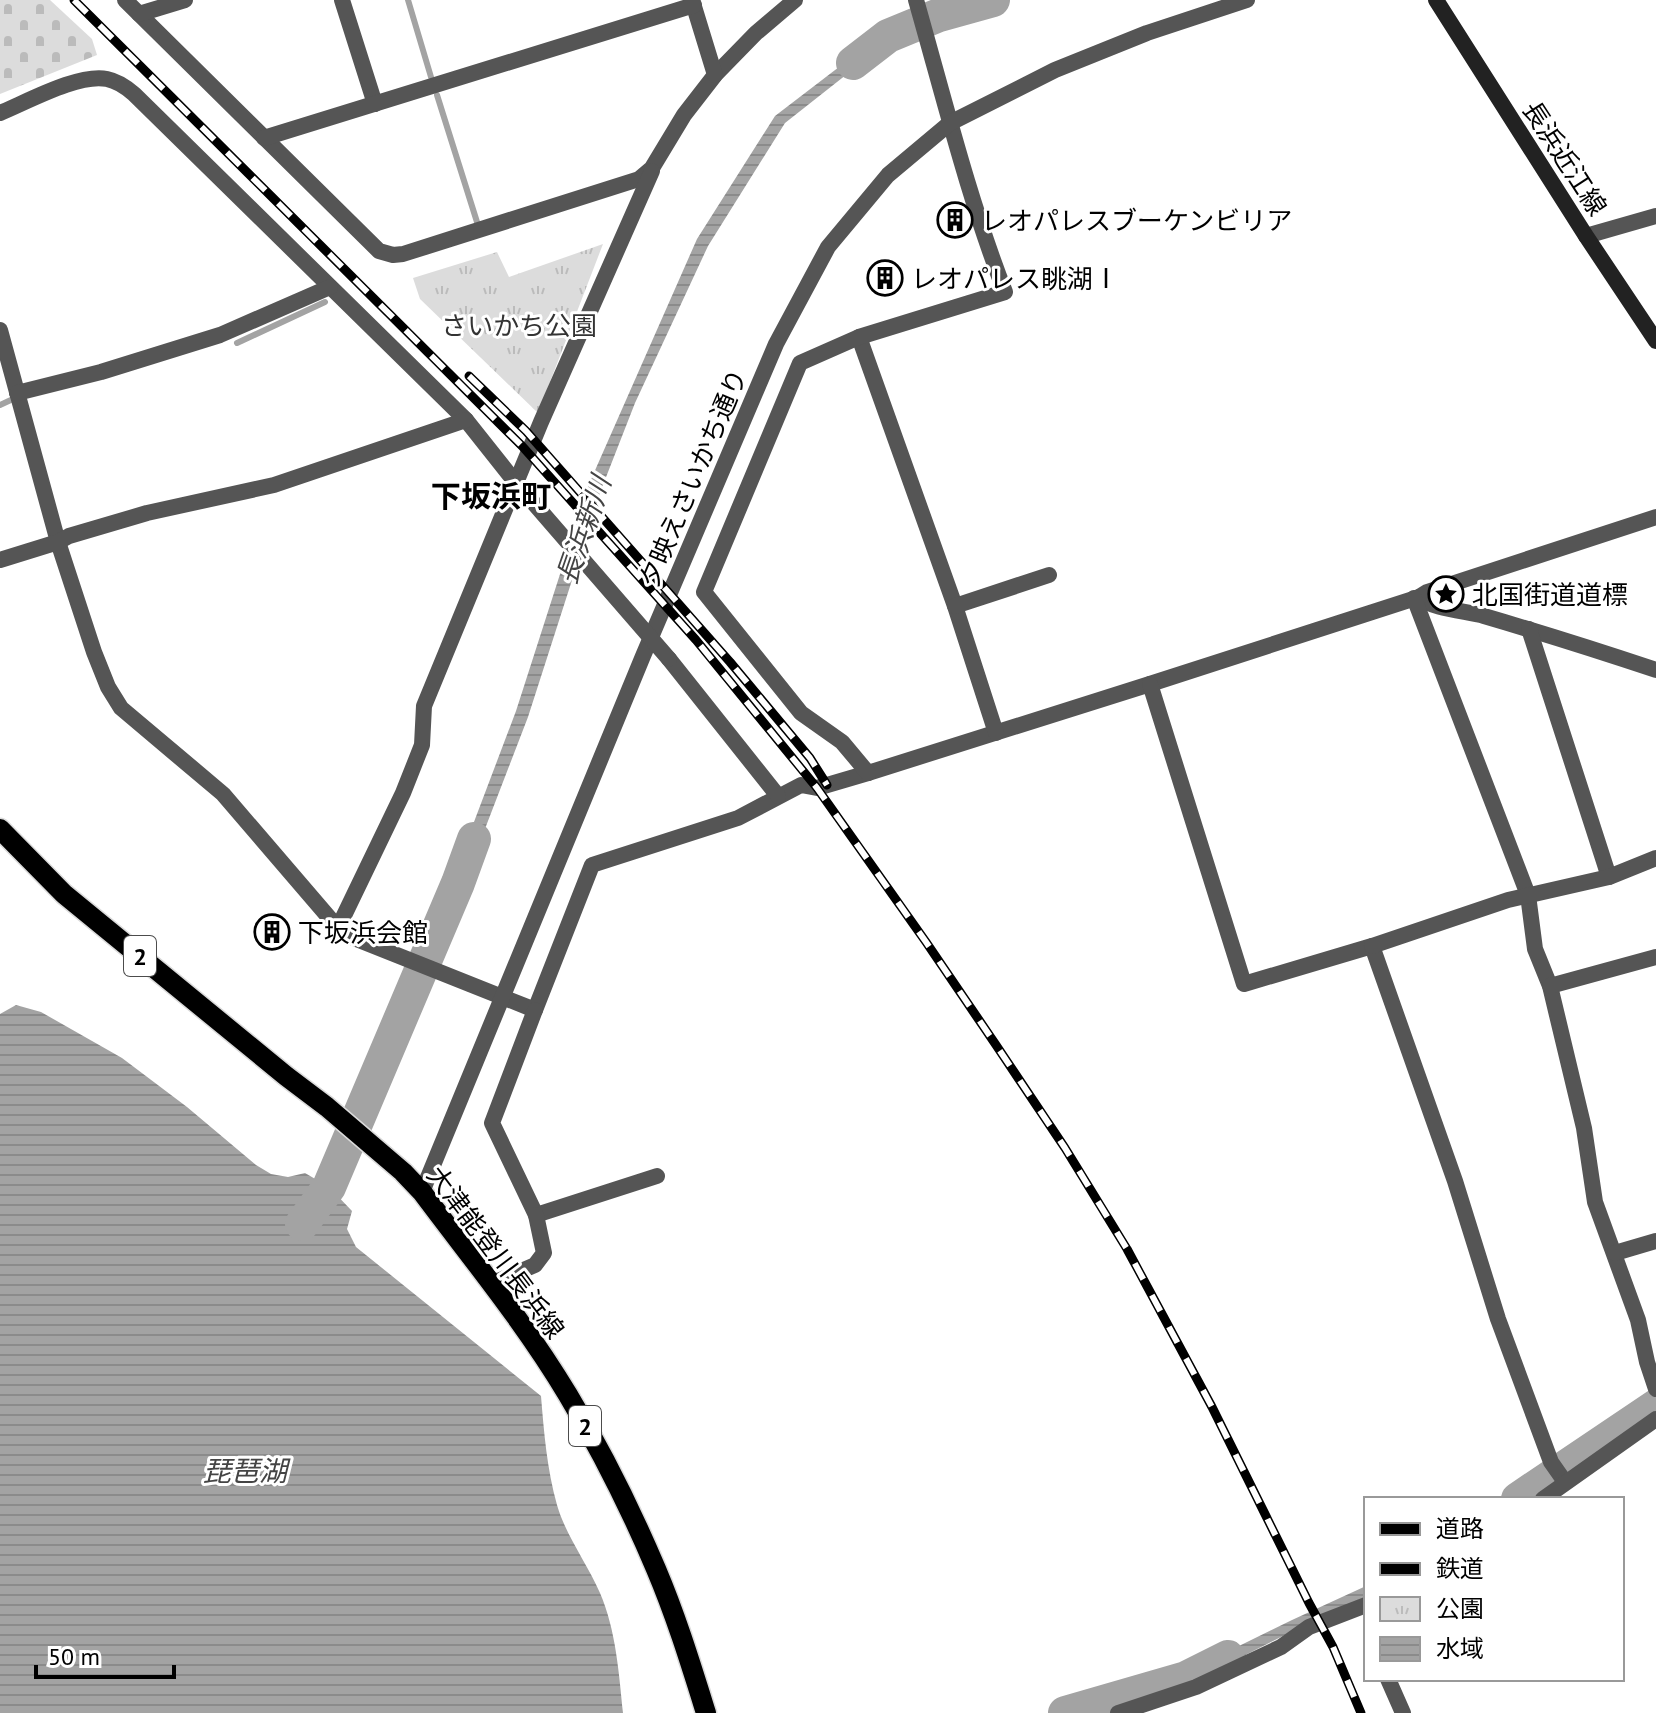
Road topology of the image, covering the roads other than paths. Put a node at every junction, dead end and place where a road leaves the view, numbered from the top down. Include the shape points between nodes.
1 (125, 0) edge
2 (185, 0) edge
3 (342, 0) edge
4 (795, 0) edge
5 (916, 0) edge
6 (1247, 0) edge
7 (1436, 0) edge
8 (693, 2) edge
9 (139, 14) junction
10 (715, 75) junction
11 (375, 104) junction
12 (0, 113) edge
13 (950, 123) junction
14 (264, 138) junction
15 (656, 163) junction
16 (1656, 216) edge
17 (1586, 236) junction
18 (330, 287) junction
19 (0, 330) edge
20 (859, 337) junction
21 (1656, 341) edge
22 (17, 393) junction
23 (466, 420) junction
24 (1656, 517) edge
25 (58, 542) junction
26 (0, 560) edge
27 (1049, 575) dead end
28 (1417, 598) junction
29 (955, 606) junction
30 (1529, 629) junction
31 (1656, 670) edge
32 (1150, 684) junction
33 (996, 733) junction
34 (868, 773) junction
35 (778, 796) junction
36 (0, 829) edge
37 (1656, 858) edge
38 (1609, 877) junction
39 (1528, 895) junction
40 (343, 932) junction
41 (1372, 946) junction
42 (1656, 957) edge
43 (1550, 986) junction
44 (501, 996) junction
45 (535, 1010) junction
46 (657, 1176) dead end
47 (422, 1192) junction
48 (536, 1215) junction
49 (1656, 1241) edge
50 (1615, 1253) junction
51 (491, 1284) junction
52 (1656, 1389) edge
53 (1653, 1422) edge
54 (1563, 1480) junction
55 (1545, 1497) edge
56 (1364, 1606) edge
57 (1389, 1681) edge
58 (706, 1713) edge
59 (1118, 1713) edge
60 (1403, 1713) edge

1 - 9 street
2 - 9 street
3 - 11 street
4 - 10 street
5 - 13 street
6 - 13 street, 夕映えさいかち通り via 1055,70
7 - 17 main road, 長浜近江線
8 - 10 street
8 - 11 street
9 - 14 street
10 - 15 street
11 - 14 street
12 - 18 street via 78,81 108,79 122,85
13 - 20 street via 1005,292
13 - 44 street, 夕映えさいかち通り via 888,175 828,247 776,344
14 - 15 street via 379,251 393,255 634,182
15 - 40 street via 424,706 422,745
16 - 17 street
17 - 21 main road, 長浜近江線
18 - 22 street via 220,335
18 - 23 street
19 - 22 street
20 - 29 street
20 - 34 street via 800,363 704,592 801,713 842,742
22 - 25 street
23 - 25 street via 274,485 147,513
23 - 35 street, bridge
24 - 28 street
25 - 26 street
25 - 40 street via 94,652 121,708 223,794
27 - 29 street
28 - 30 street
28 - 32 street
28 - 39 street
29 - 33 street
30 - 31 street
30 - 38 street
32 - 33 street
32 - 41 street via 1244,984
33 - 34 street
34 - 35 street via 817,788 801,785
35 - 45 street via 738,818 592,865
36 - 47 main road, 大津能登川長浜線 / 2 via 64,894 327,1107
37 - 38 street
38 - 39 street
39 - 41 street
39 - 43 street via 1535,949
40 - 44 street
41 - 54 street via 1498,1319 1551,1462
42 - 43 street
43 - 50 street via 1584,1128 1595,1202
44 - 45 street
44 - 47 street, 夕映えさいかち通り
45 - 48 street via 492,1123
46 - 48 street
47 - 51 main road, 大津能登川長浜線 / 2
48 - 51 street via 544,1253 535,1265
49 - 50 street
50 - 52 street
51 - 58 main road, 大津能登川長浜線 / 2 via 568,1395 619,1489 657,1570
53 - 54 street
54 - 55 street
56 - 59 street via 1309,1627 1281,1647 1196,1687
57 - 60 street

